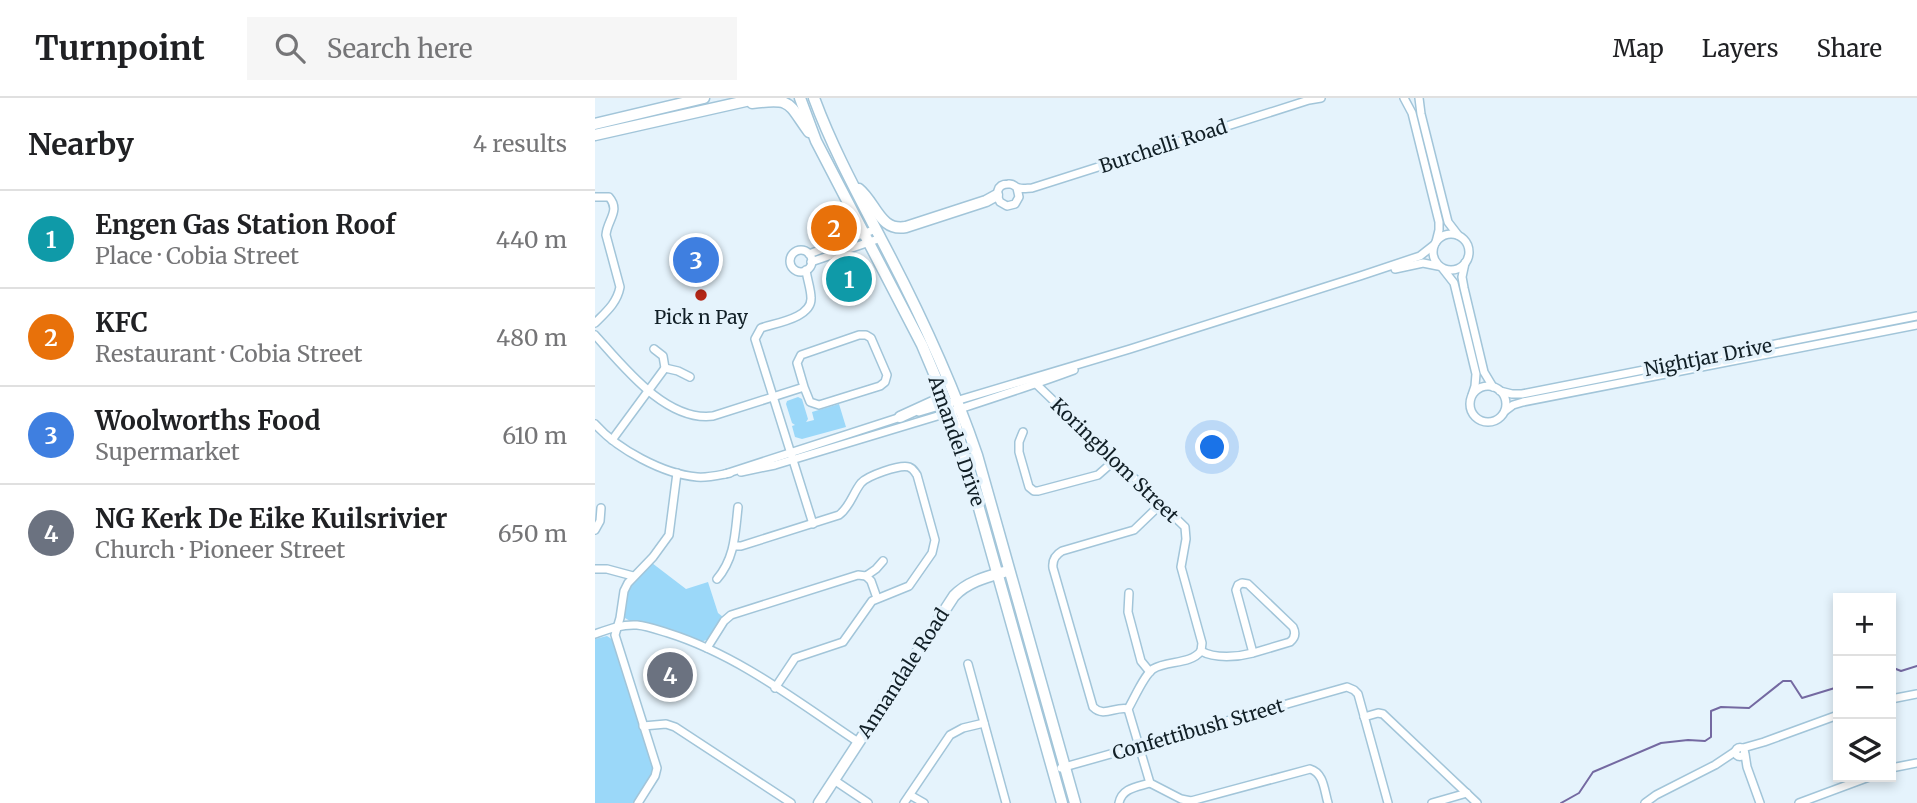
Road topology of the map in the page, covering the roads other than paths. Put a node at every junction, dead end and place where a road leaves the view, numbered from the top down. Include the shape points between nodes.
1 (688, 98) edge
2 (704, 98) edge
3 (759, 98) edge
4 (800, 98) edge
5 (814, 98) edge
6 (1321, 98) edge
7 (1404, 98) edge
8 (1419, 98) edge
9 (1310, 99) edge
10 (658, 108) junction
11 (716, 108) junction
12 (595, 124) edge
13 (595, 135) edge
14 (816, 141) junction
15 (853, 185) junction
16 (1017, 188) junction
17 (1032, 188) junction
18 (996, 195) junction
19 (595, 197) edge
20 (1019, 197) junction
21 (879, 234) junction
22 (1458, 235) junction
23 (868, 239) junction
24 (1435, 243) junction
25 (810, 258) junction
26 (1465, 263) junction
27 (1441, 268) junction
28 (803, 271) junction
29 (1360, 276) junction
30 (1917, 316) edge
31 (595, 323) edge
32 (1917, 325) edge
33 (595, 335) edge
34 (654, 349) dead end
35 (665, 368) junction
36 (690, 377) dead end
37 (1033, 381) junction
38 (939, 384) junction
39 (804, 387) junction
40 (1497, 389) junction
41 (649, 392) junction
42 (1472, 395) junction
43 (772, 397) junction
44 (954, 406) junction
45 (1505, 411) junction
46 (900, 417) junction
47 (595, 424) edge
48 (1023, 432) dead end
49 (612, 440) junction
50 (792, 455) junction
51 (1115, 460) junction
52 (677, 473) junction
53 (1161, 504) junction
54 (601, 508) dead end
55 (738, 508) dead end
56 (813, 524) junction
57 (595, 530) edge
58 (734, 546) junction
59 (883, 561) dead end
60 (595, 569) edge
61 (1009, 571) junction
62 (998, 574) junction
63 (633, 576) junction
64 (866, 576) junction
65 (717, 579) dead end
66 (1129, 593) dead end
67 (877, 598) junction
68 (617, 627) junction
69 (595, 634) edge
70 (707, 648) junction
71 (1201, 652) junction
72 (1253, 653) junction
73 (968, 664) dead end
74 (1150, 672) junction
75 (775, 688) junction
76 (1917, 694) edge
77 (1896, 698) edge
78 (1128, 709) junction
79 (1364, 717) junction
80 (1833, 717) edge
81 (984, 723) junction
82 (643, 726) junction
83 (858, 742) junction
84 (1138, 745) junction
85 (1741, 753) junction
86 (1917, 763) edge
87 (1065, 767) junction
88 (1896, 767) edge
89 (1053, 770) junction
90 (834, 780) junction
91 (1856, 782) edge
92 (1150, 783) junction
93 (1467, 793) junction
94 (1827, 793) junction
95 (910, 794) junction
96 (638, 803) edge
97 (791, 803) edge
98 (819, 803) edge
99 (868, 803) edge
100 (904, 803) edge
101 (924, 803) edge
102 (1006, 803) edge
103 (1062, 803) edge
104 (1075, 803) edge
105 (1119, 803) edge
106 (1328, 803) edge
107 (1388, 803) edge
108 (1432, 803) edge
109 (1478, 803) edge
110 (1645, 803) edge
111 (1760, 803) edge
112 (1799, 803) edge
113 (1831, 803) edge

1 - 10 street
2 - 10 street
3 - 11 street
4 - 14 street, Amandel Drive
5 - 15 street, Amandel Drive
6 - 9 street, Burchelli Road
7 - 24 street via 1412,113 1439,222
8 - 22 street via 1448,222
9 - 17 street, Burchelli Road
10 - 12 street
11 - 13 street
11 - 14 street via 784,102
14 - 23 street, Amandel Drive
15 - 18 street via 886,223 896,228
15 - 21 street, Amandel Drive
16 - 17 street, Burchelli Road
16 - 18 street, Burchelli Road via 1002,185
16 - 20 street
17 - 20 street
18 - 20 street via 1007,206
19 - 31 street via 608,197 615,207 605,233 620,287 611,308
21 - 23 street
21 - 44 street, Amandel Drive via 941,360
22 - 24 street via 1445,235
22 - 26 street via 1468,247
23 - 25 street
23 - 38 street, Amandel Drive
24 - 27 street via 1433,257
24 - 29 street via 1420,256
25 - 28 street
25 - 28 street via 799,250 791,256 791,266
26 - 27 street via 1455,270
26 - 40 street via 1462,276 1483,372
27 - 29 street via 1420,264
27 - 42 street via 1454,283 1476,374
28 - 43 street via 811,300 807,310 761,328 755,337
29 - 37 street
30 - 40 street, Nightjar Drive via 1522,394
32 - 45 street, Nightjar Drive via 1523,402
33 - 41 street
34 - 35 street via 663,356
35 - 36 street
35 - 41 street
37 - 44 street, Koringblom Street
37 - 51 street, Koringblom Street
38 - 44 street, Amandel Drive
38 - 46 street via 935,401
39 - 39 street via 799,356 859,335 871,338 887,375 880,386 819,405 810,402
39 - 43 street
40 - 42 street via 1485,386
40 - 45 street via 1506,402
41 - 43 street via 700,416
41 - 49 street
42 - 45 street via 1470,408 1477,419 1491,422
43 - 50 street
44 - 46 street
44 - 50 street
44 - 61 street, Amandel Drive via 977,455
44 - 62 street, Amandel Drive
46 - 50 street
47 - 49 street
48 - 51 street via 1020,452 1028,485 1034,491 1098,475
49 - 52 street
50 - 52 street via 725,474
50 - 56 street
51 - 53 street, Koringblom Street
52 - 63 street via 669,535
53 - 71 street, Koringblom Street via 1186,531 1181,567
53 - 78 street via 1134,530 1062,551 1053,562 1093,707 1103,712
54 - 57 street
55 - 58 street
56 - 58 street
56 - 67 street via 842,513 867,478 904,466 915,472 935,547 911,585
58 - 65 street
59 - 64 street
60 - 63 street
61 - 62 street, Annandale Road
61 - 87 street, Amandel Drive
62 - 83 street, Annandale Road via 968,585 954,596
62 - 89 street, Amandel Drive
63 - 68 street via 624,591
64 - 67 street
64 - 70 street via 731,615
66 - 74 street via 1127,610 1142,661
67 - 75 street via 845,640 797,657
68 - 69 street
68 - 70 street via 650,628
68 - 82 street via 615,635
70 - 75 street
71 - 72 street
71 - 74 street
72 - 72 street via 1236,590 1243,583 1295,633 1290,642
73 - 81 street
74 - 78 street
75 - 83 street
76 - 77 street
78 - 84 street
79 - 84 street, Confettibush Street via 1356,692 1342,688
79 - 93 street via 1383,714
79 - 107 street
80 - 85 street
81 - 95 street via 950,735
81 - 102 street
82 - 96 street via 657,771
82 - 97 street via 675,727
83 - 90 street, Annandale Road
84 - 87 street, Confettibush Street
84 - 92 street
85 - 110 street
85 - 111 street
86 - 88 street
87 - 89 street, Confettibush Street
87 - 104 street, Amandel Drive
89 - 103 street, Amandel Drive
90 - 98 street, Annandale Road
90 - 99 street
91 - 94 street
92 - 105 street via 1125,791
92 - 106 street via 1191,801 1307,769 1319,774
93 - 108 street
93 - 109 street
94 - 112 street
94 - 113 street
95 - 100 street
95 - 101 street

